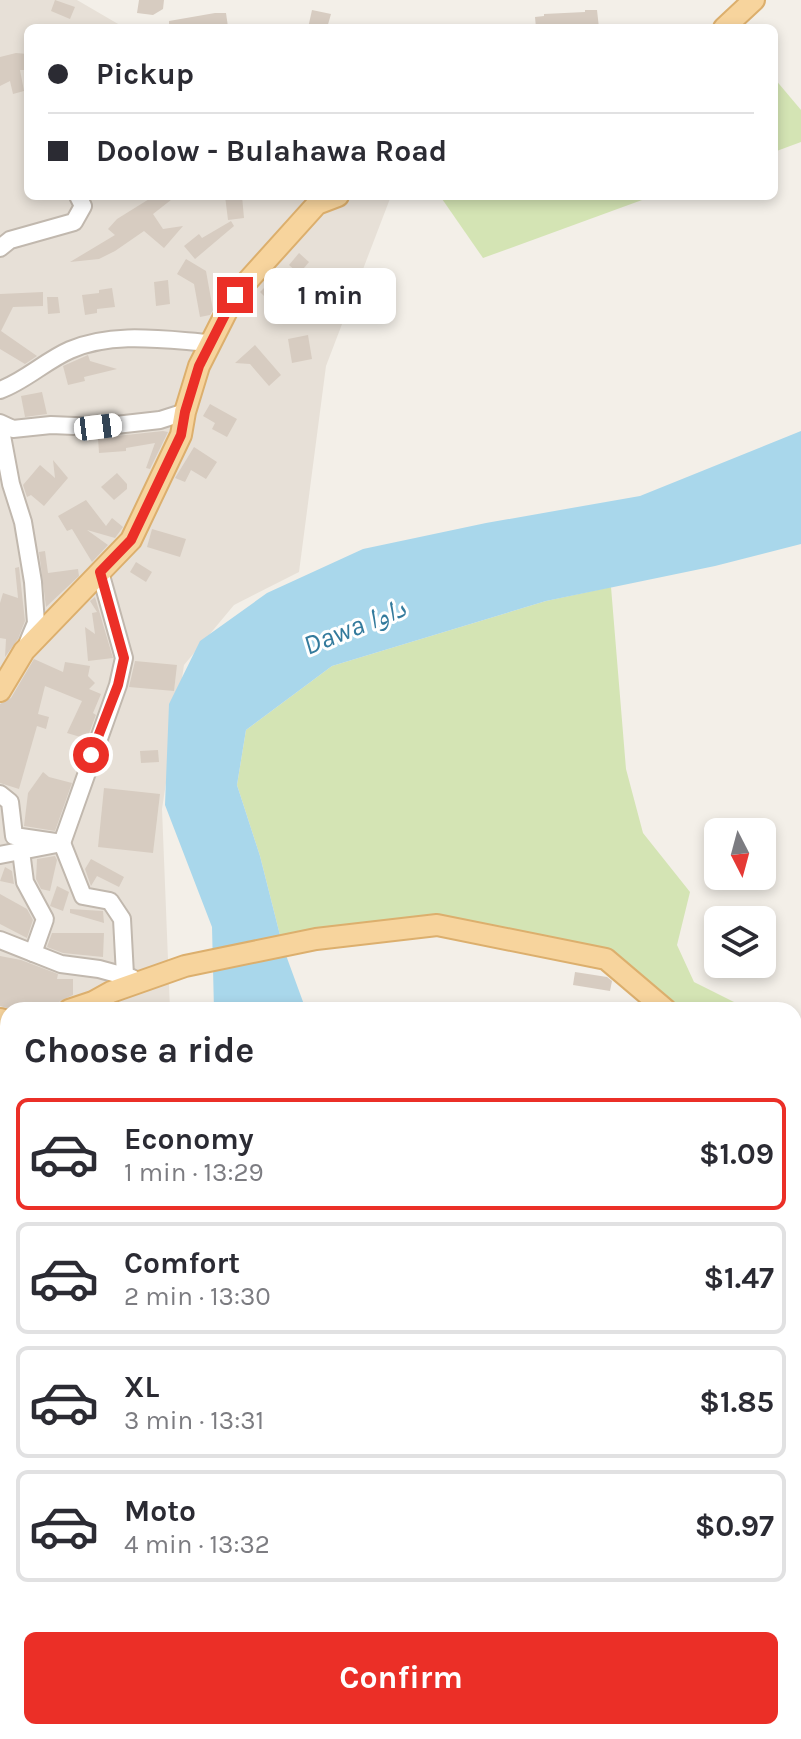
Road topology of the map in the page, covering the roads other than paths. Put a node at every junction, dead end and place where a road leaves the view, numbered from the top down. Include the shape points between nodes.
1 (754, 0) edge
2 (728, 24) edge
3 (80, 200) edge
4 (318, 200) edge
5 (0, 248) edge
6 (211, 343) junction
7 (0, 390) edge
8 (185, 412) junction
9 (0, 424) edge
10 (100, 572) junction
11 (24, 651) junction
12 (0, 691) edge
13 (0, 794) edge
14 (62, 843) junction
15 (21, 851) junction
16 (0, 855) edge
17 (0, 940) edge
18 (33, 953) junction
19 (133, 978) junction
20 (97, 1002) edge
21 (657, 1002) edge

1 - 2 main road
3 - 5 street via 83,206 74,222 10,240
4 - 6 main road via 235,295
6 - 7 street via 136,337 84,346
6 - 8 main road
8 - 9 street via 98,427 13,429
8 - 10 main road via 181,435 131,540
9 - 11 street via 33,582 36,623
10 - 11 main road
10 - 14 street via 124,658
11 - 12 main road
13 - 14 street via 10,802 14,836
14 - 15 street
14 - 19 street via 83,896 110,901 122,919
15 - 16 street
15 - 18 street via 25,882 45,919
17 - 18 street
18 - 19 street
19 - 20 main road
19 - 21 main road via 316,939 437,925 606,959

